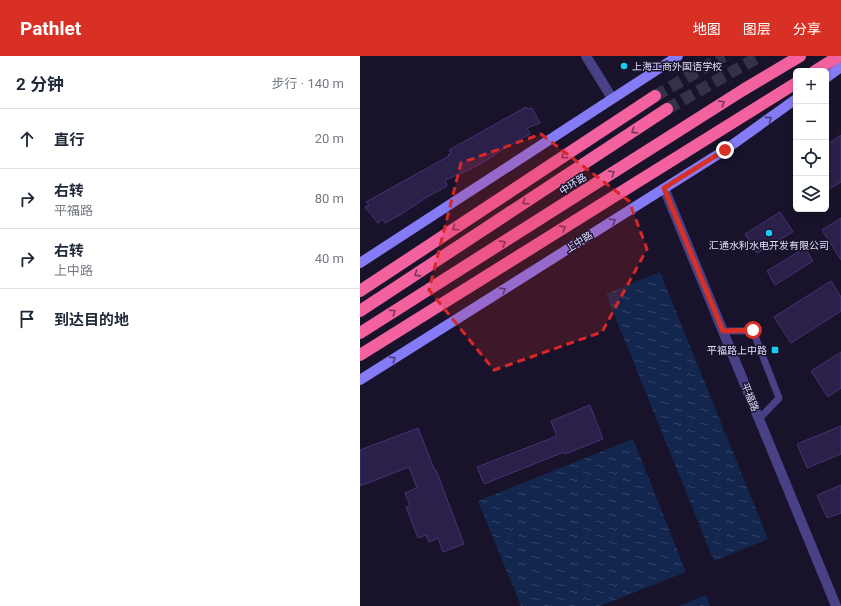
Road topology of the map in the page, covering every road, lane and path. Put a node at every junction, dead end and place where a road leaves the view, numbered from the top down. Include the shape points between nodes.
1 (586, 56) edge
2 (678, 56) edge
3 (800, 56) edge
4 (839, 56) edge
5 (841, 67) edge
6 (820, 68) edge
7 (829, 76) edge
8 (793, 85) edge
9 (655, 96) tunnel mouth
10 (612, 98) junction
11 (793, 101) edge
12 (666, 110) tunnel mouth
13 (664, 188) junction
14 (360, 263) edge
15 (506, 264) junction
16 (360, 291) edge
17 (360, 311) edge
18 (723, 331) junction
19 (360, 333) edge
20 (360, 355) edge
21 (360, 364) edge
22 (360, 380) edge
23 (759, 419) junction
24 (836, 606) edge

1 - 10 street
2 - 10 main road
19 -> 3 highway, 中环路
4 - 6 highway
5 - 7 main road
15 -> 8 highway
9 -> 16 highway
10 - 14 main road
13 -> 11 main road, 上中路 via 725,150
12 -> 17 highway, 中环路
13 - 18 street, 平福路
22 -> 13 main road, 上中路
15 - 20 highway
15 - 21 highway
18 - 23 street, 平福路
18 - 23 lane via 753,330 779,398
23 - 24 street, 平福路

